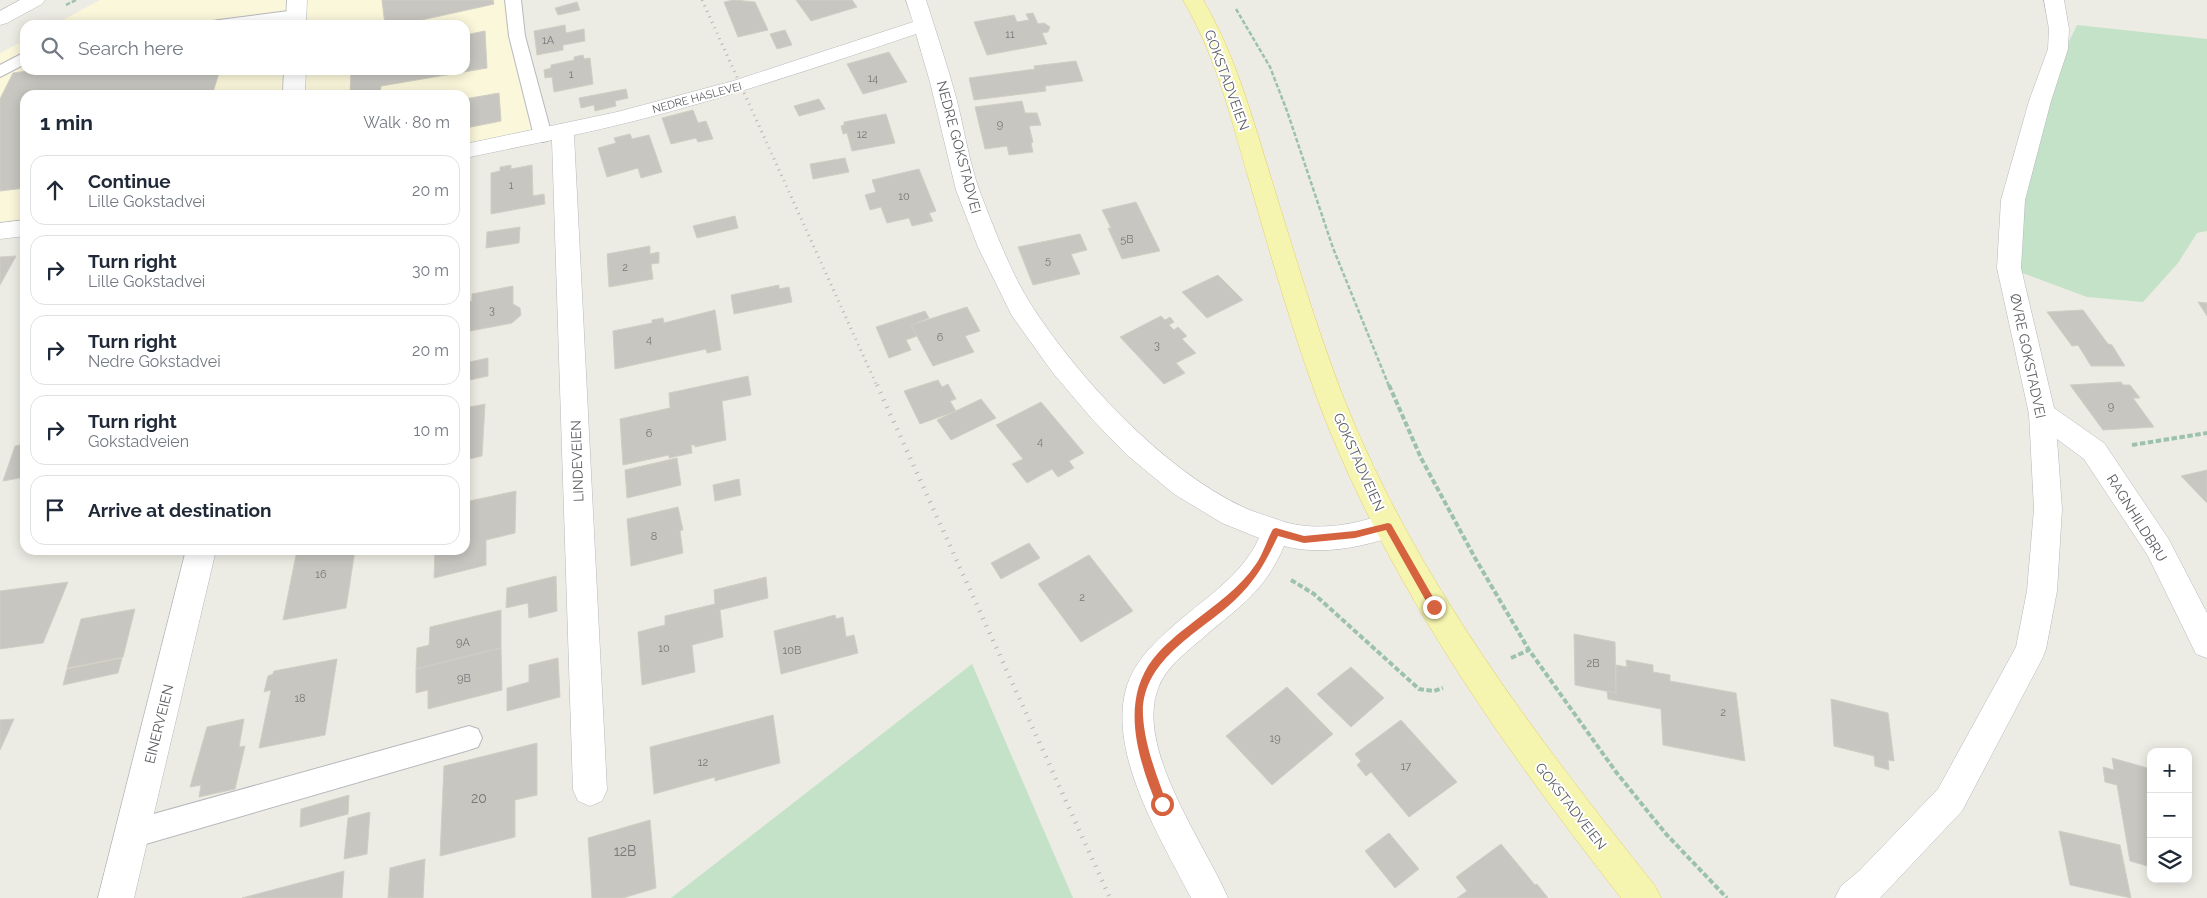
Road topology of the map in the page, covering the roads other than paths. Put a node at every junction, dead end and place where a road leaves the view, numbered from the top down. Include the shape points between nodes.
1 (36, 0) edge
2 (513, 0) edge
3 (916, 0) edge
4 (1193, 0) edge
5 (2054, 0) edge
6 (296, 13) edge
7 (0, 19) edge
8 (251, 20) edge
9 (924, 25) junction
10 (20, 60) edge
11 (0, 72) edge
12 (295, 75) edge
13 (294, 90) edge
14 (553, 134) junction
15 (470, 150) edge
16 (20, 229) edge
17 (0, 231) edge
18 (2042, 414) junction
19 (1388, 526) junction
20 (1276, 532) junction
21 (200, 555) edge
22 (2207, 641) edge
23 (469, 738) dead end
24 (590, 790) dead end
25 (132, 834) junction
26 (116, 898) edge
27 (1210, 898) edge
28 (1643, 898) edge
29 (1852, 898) edge

1 - 7 street
2 - 14 lane via 517,36
3 - 9 street, NEDRE GOKSTADVEI
4 - 19 main road, GOKSTADVEIEN via 1218,48 1237,101 1295,299 1332,401
5 - 18 street, ØVRE GOKSTADVEI via 2059,29 2058,48 2013,200 2009,268
6 - 8 lane
9 - 14 street, NEDRE HASLEVEI via 741,86
9 - 20 street, NEDRE GOKSTADVEI via 942,82 968,190 990,247 1021,310 1062,366 1137,447 1184,486 1232,515
10 - 11 lane
12 - 13 street
14 - 15 street, NEDRE HASLEVEI
14 - 24 street, LINDEVEIEN
16 - 17 street
18 - 22 street, RAGNHILDBRU via 2094,451 2158,547
18 - 29 street, ØVRE GOKSTADVEI via 2048,509 2042,591 2031,649 1950,800 1871,883
19 - 20 street, NEDRE GOKSTADVEI via 1355,534 1304,539
19 - 28 main road, GOKSTADVEIEN via 1434,607 1503,716
20 - 27 street via 1260,566 1233,596 1156,662 1142,688 1138,715 1142,746 1162,804
21 - 25 street, EINERVEIEN
23 - 25 lane
25 - 26 street, EINERVEIEN

